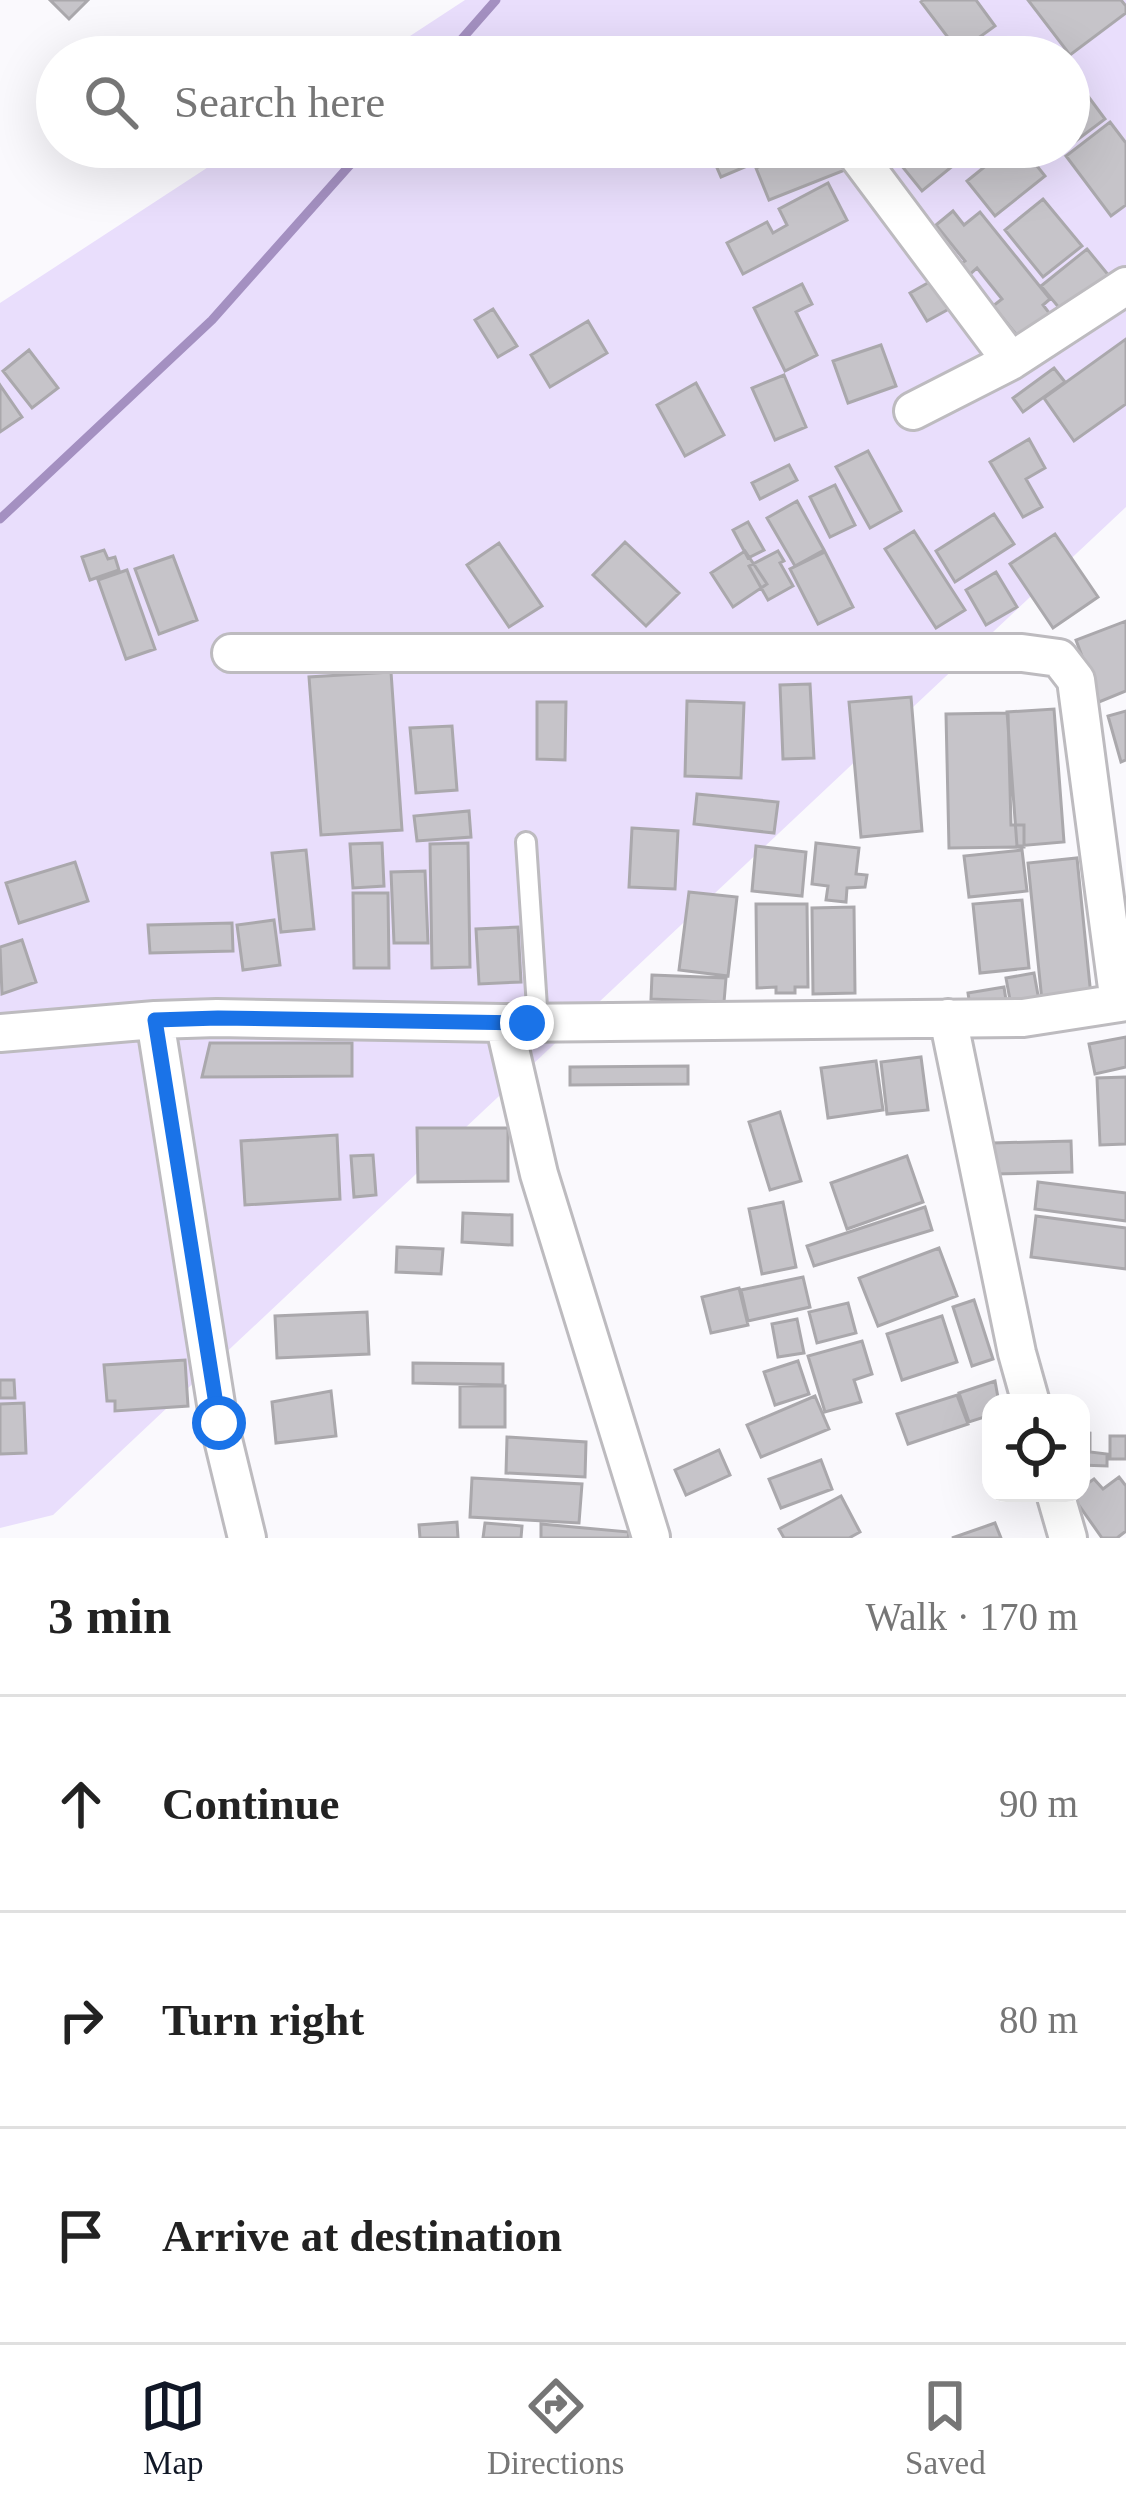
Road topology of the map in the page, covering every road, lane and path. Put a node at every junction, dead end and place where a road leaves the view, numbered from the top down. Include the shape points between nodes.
1 (867, 168) edge
2 (1126, 286) edge
3 (1010, 361) junction
4 (913, 411) dead end
5 (231, 653) dead end
6 (526, 842) dead end
7 (1122, 1003) edge
8 (948, 1018) junction
9 (155, 1020) junction
10 (521, 1023) junction
11 (0, 1034) edge
12 (1029, 1394) edge
13 (1058, 1502) edge
14 (651, 1537) edge
15 (247, 1538) edge
16 (1068, 1538) edge

1 - 3 street
2 - 3 street
3 - 4 street
5 - 7 street via 1059,658 1076,680
6 - 10 lane
7 - 8 street via 1023,1018
8 - 10 street
8 - 12 street
9 - 10 street
9 - 11 street
9 - 15 street via 219,1423
10 - 14 street via 539,1174
13 - 16 street

